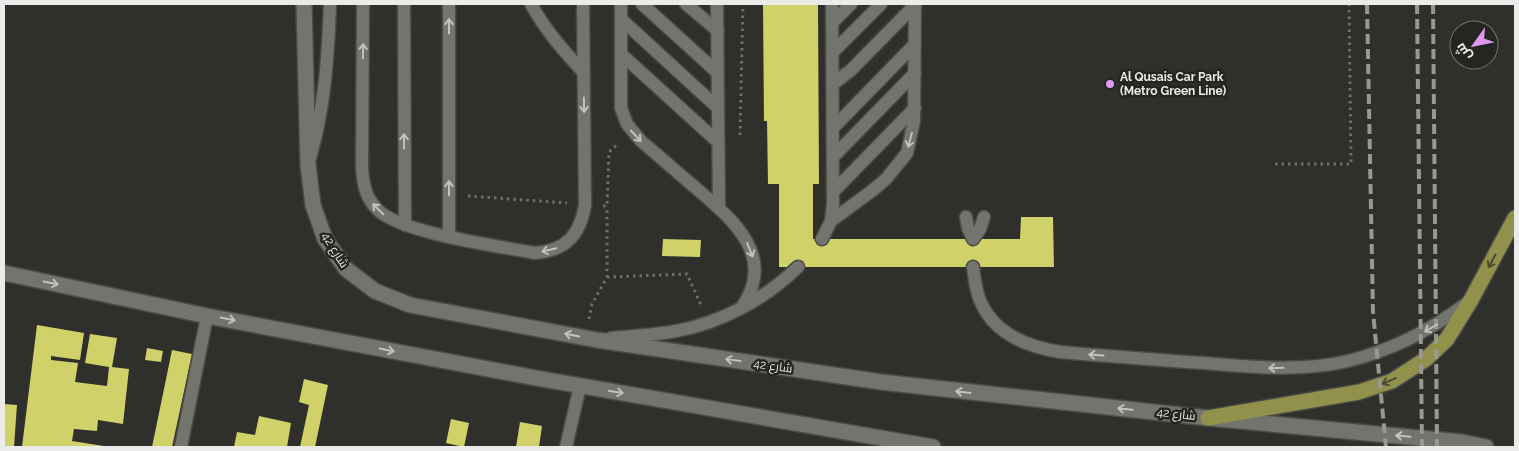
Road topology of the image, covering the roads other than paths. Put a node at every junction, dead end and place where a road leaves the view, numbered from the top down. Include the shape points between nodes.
1 (304, 4) edge
2 (330, 4) edge
3 (363, 4) edge
4 (404, 4) edge
5 (449, 4) edge
6 (532, 4) edge
7 (583, 4) edge
8 (621, 4) edge
9 (642, 4) edge
10 (686, 4) edge
11 (717, 4) edge
12 (832, 4) edge
13 (851, 4) edge
14 (881, 4) edge
15 (915, 4) edge
16 (621, 19) junction
17 (832, 23) junction
18 (718, 31) junction
19 (915, 44) junction
20 (832, 53) junction
21 (621, 54) junction
22 (718, 73) junction
23 (915, 73) junction
24 (584, 74) junction
25 (832, 84) junction
26 (718, 108) junction
27 (915, 108) junction
28 (833, 128) junction
29 (718, 142) junction
30 (833, 156) junction
31 (308, 165) junction
32 (833, 192) junction
33 (719, 208) junction
34 (966, 217) dead end
35 (984, 217) dead end
36 (1515, 218) edge
37 (831, 221) junction
38 (405, 225) junction
39 (449, 237) junction
40 (822, 239) dead end
41 (798, 267) dead end
42 (973, 267) dead end
43 (5, 272) edge
44 (1471, 300) junction
45 (742, 307) junction
46 (208, 316) junction
47 (591, 339) junction
48 (580, 386) junction
49 (1208, 418) junction
50 (181, 447) edge
51 (566, 447) edge
52 (933, 447) edge
53 (1486, 447) edge

1 - 31 street, شارع 42
2 - 31 lane via 325,89
38 -> 3 lane via 378,210 368,198 363,183
38 -> 4 lane
39 -> 5 lane
6 - 24 lane via 550,35
7 - 24 lane
8 - 16 lane
9 - 22 lane
10 - 18 lane
11 - 18 lane
12 - 17 lane
13 - 17 lane
14 - 20 lane
15 - 19 lane
15 - 25 lane
16 - 21 lane
16 - 26 lane
17 - 20 lane
18 - 22 lane
19 - 23 lane
19 - 28 lane
20 - 25 lane
21 - 29 lane
21 -> 33 lane via 621,108 627,124 641,141
22 - 26 lane
23 - 27 lane
23 - 30 lane
24 -> 39 lane via 585,205 582,220 569,241 559,248 534,253
25 - 28 lane
26 - 29 lane
27 - 32 lane
27 -> 37 lane via 912,136 898,166 874,190
28 - 30 lane
29 - 33 lane
30 - 32 lane
47 -> 31 street, شارع 42 via 410,304 375,291 346,269 325,239 314,205
32 - 37 lane
33 -> 45 lane via 737,226 755,261 754,286
34 - 35 lane via 973,238
36 -> 44 main road
37 - 40 lane
38 - 39 lane
41 - 45 lane
44 -> 42 lane via 1443,321 1381,352 1331,364 1266,368 1040,349 1016,340 999,328 986,312 977,291
43 -> 46 street
44 -> 49 main road via 1447,339 1426,359 1392,381 1359,392
45 - 47 lane via 708,322 678,330
46 -> 48 street
46 - 50 lane
49 -> 47 street, شارع 42 via 881,382
48 - 51 lane
48 -> 52 street
53 -> 49 street, شارع 42

